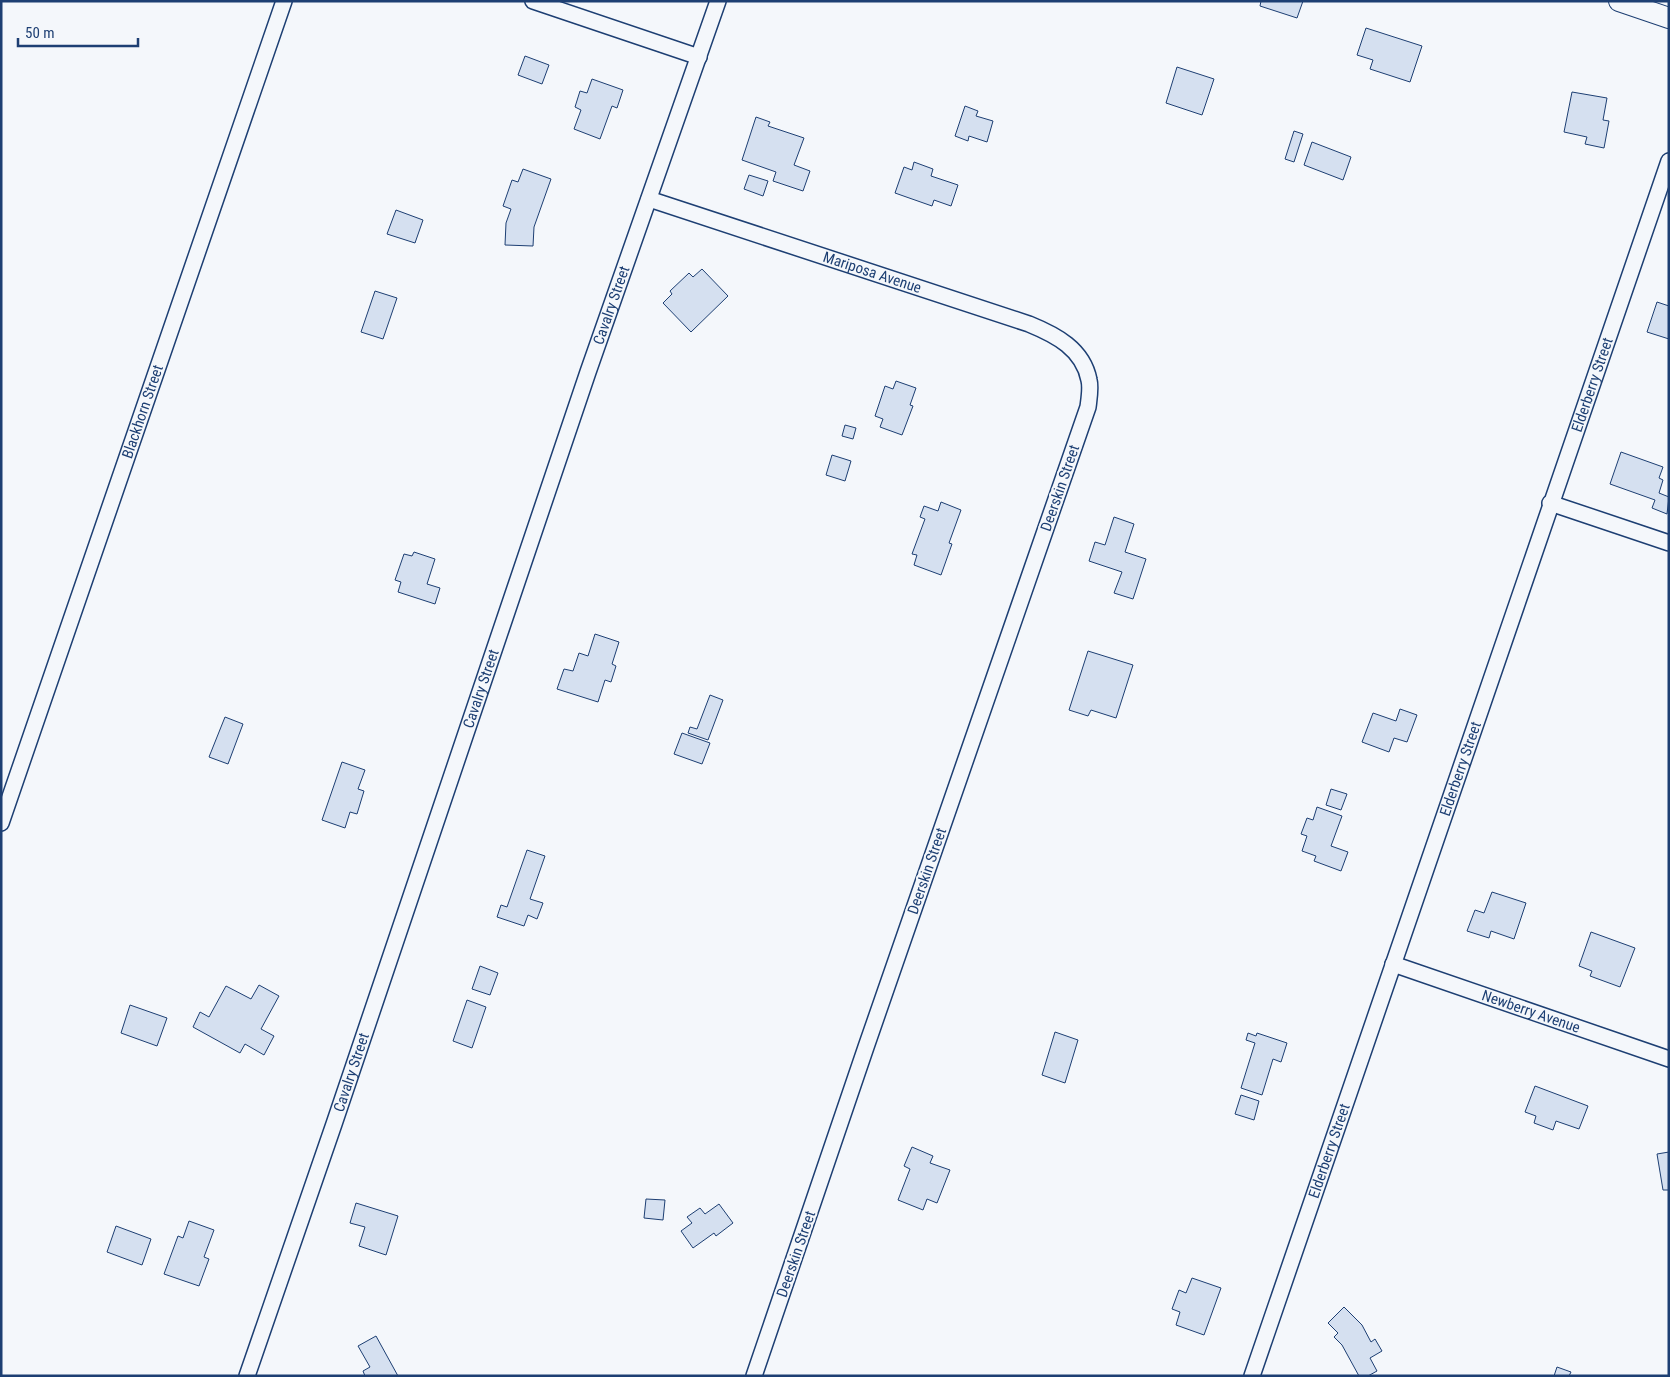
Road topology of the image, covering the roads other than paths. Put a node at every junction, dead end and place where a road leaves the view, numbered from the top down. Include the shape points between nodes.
1 (284, 1) edge
2 (533, 1) edge
3 (718, 1) edge
4 (1619, 1) edge
5 (1669, 18) edge
6 (699, 57) junction
7 (1669, 161) edge
8 (649, 199) junction
9 (1084, 366) joint
10 (1550, 503) junction
11 (1669, 543) edge
12 (1, 823) edge
13 (1393, 964) junction
14 (1669, 1059) edge
15 (247, 1376) edge
16 (754, 1376) edge
17 (1252, 1376) edge

1 - 12 street, Blackhorn Street
2 - 6 street
3 - 6 street, Cavalry Street
4 - 5 main road
6 - 8 street, Cavalry Street
7 - 10 street, Elderberry Street
8 - 9 street, Mariposa Avenue via 1029,324 1053,334 1073,349
8 - 15 street, Cavalry Street
9 - 16 street, Deerskin Street via 1090,381 1088,407
10 - 11 street
10 - 13 street, Elderberry Street
13 - 14 street, Newberry Avenue
13 - 17 street, Elderberry Street

